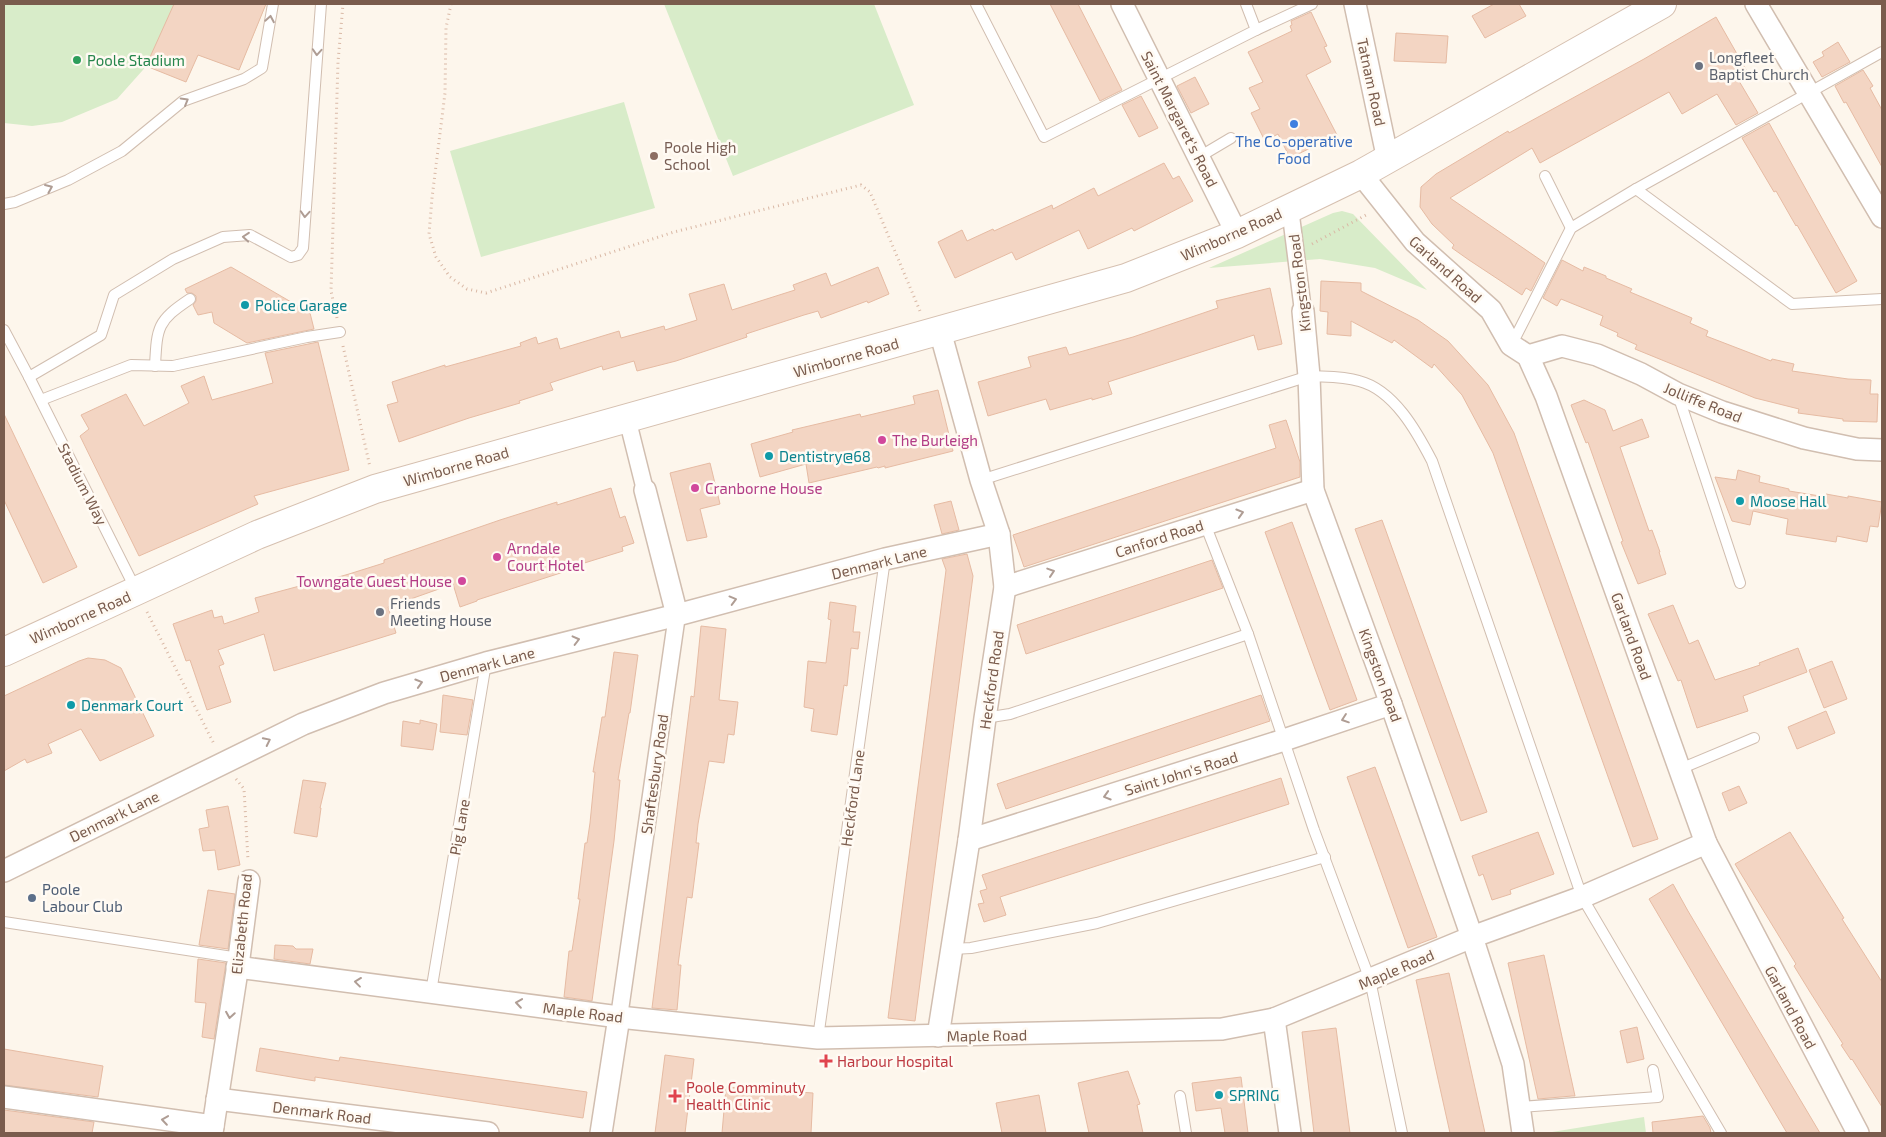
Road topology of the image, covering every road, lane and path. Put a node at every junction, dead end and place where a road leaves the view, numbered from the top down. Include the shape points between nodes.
1 (273, 4) edge
2 (321, 4) edge
3 (342, 4) edge
4 (451, 4) edge
5 (976, 4) edge
6 (1122, 4) edge
7 (1246, 4) edge
8 (1312, 4) edge
9 (1355, 4) edge
10 (1662, 4) edge
11 (1756, 4) edge
12 (1256, 30) junction
13 (1882, 52) edge
14 (1159, 78) junction
15 (1808, 93) junction
16 (1231, 138) dead end
17 (1199, 157) junction
18 (1388, 160) junction
19 (1361, 174) junction
20 (1545, 176) dead end
21 (1636, 189) junction
22 (4, 204) edge
23 (1384, 205) junction
24 (1290, 208) junction
25 (1882, 217) edge
26 (1571, 228) junction
27 (1237, 234) junction
28 (1296, 252) junction
29 (190, 299) dead end
30 (1882, 299) edge
31 (1303, 311) joint
32 (4, 330) edge
33 (340, 332) junction
34 (935, 332) junction
35 (1520, 351) junction
36 (155, 366) junction
37 (29, 376) junction
38 (1310, 376) junction
39 (1678, 394) junction
40 (41, 400) junction
41 (627, 418) junction
42 (1882, 450) edge
43 (981, 480) junction
44 (374, 489) junction
45 (645, 490) joint
46 (1313, 490) junction
47 (1205, 524) junction
48 (999, 534) junction
49 (885, 559) junction
50 (1740, 583) dead end
51 (1005, 587) junction
52 (137, 592) junction
53 (676, 615) junction
54 (1248, 634) junction
55 (4, 652) edge
56 (486, 663) junction
57 (1391, 704) junction
58 (985, 718) junction
59 (1754, 738) dead end
60 (1284, 740) junction
61 (224, 763) junction
62 (1680, 769) junction
63 (969, 840) junction
64 (1706, 843) junction
65 (1325, 857) junction
66 (4, 871) edge
67 (249, 881) joint
68 (1582, 898) junction
69 (4, 922) edge
70 (1472, 937) junction
71 (952, 949) junction
72 (238, 962) junction
73 (1370, 980) junction
74 (431, 992) junction
75 (619, 1017) junction
76 (1274, 1019) junction
77 (938, 1036) junction
78 (818, 1038) junction
79 (1653, 1070) dead end
80 (1180, 1096) dead end
81 (4, 1097) edge
82 (216, 1099) junction
83 (1519, 1107) junction
84 (351, 1124) edge
85 (213, 1130) edge
86 (488, 1133) edge
87 (600, 1133) edge
88 (1186, 1133) edge
89 (1290, 1133) edge
90 (1402, 1133) edge
91 (1523, 1133) edge
92 (1721, 1133) edge
93 (1858, 1133) edge

22 -> 1 lane via 68,180 122,151 183,101 244,79 262,68
2 -> 37 lane via 303,248 298,255 290,257 250,235 223,237 174,259 114,295 101,335
3 - 33 path via 331,291
4 - 34 path via 446,28 445,93 429,234 436,258 450,277 467,289 486,293 674,232 861,185 870,192
5 - 14 lane via 1044,137
6 - 14 street, Saint Margaret's Road
7 - 12 lane
8 - 12 lane
9 - 18 street, Tatnam Road
10 - 18 main road, Wimborne Road
11 - 15 street
12 - 14 lane
13 - 15 lane
14 - 17 street, Saint Margaret's Road
15 - 21 lane
15 - 25 street
16 - 17 lane
17 - 27 street, Saint Margaret's Road
18 - 19 main road, Wimborne Road
19 - 23 street, Garland Road
19 - 24 main road, Wimborne Road
20 - 26 lane
21 - 26 lane
21 - 30 lane via 1792,304
23 - 28 path
23 - 35 street, Garland Road via 1415,242 1491,310
24 - 27 main road, Wimborne Road
24 - 28 street, Kingston Road
26 - 35 lane
27 - 34 main road, Wimborne Road via 1126,278
28 - 31 street, Kingston Road
29 - 36 lane via 165,317 157,336
31 - 38 street, Kingston Road
32 - 37 lane, Stadium Way
33 - 36 lane via 173,366
33 - 44 path
34 - 41 main road, Wimborne Road
34 - 43 street, Heckford Road
35 - 39 street, Jolliffe Road via 1562,346 1597,354
35 - 62 street, Garland Road via 1546,396
36 - 40 lane via 131,365
37 - 40 lane, Stadium Way
38 - 43 lane
38 - 46 street, Kingston Road
38 - 68 lane via 1361,381 1376,388 1413,426 1422,443 1438,480
39 - 42 street, Jolliffe Road via 1804,438 1857,449
39 - 50 lane
40 - 52 lane, Stadium Way
41 - 44 main road, Wimborne Road
41 - 45 street, Shaftesbury Road
43 - 48 street, Heckford Road
44 - 52 main road, Wimborne Road via 257,535
45 - 53 street, Shaftesbury Road
47 -> 46 street, Canford Road
46 - 57 street, Kingston Road
51 -> 47 street, Canford Road
47 - 54 lane
48 - 49 street, Denmark Lane
48 - 51 street, Heckford Road
53 -> 49 street, Denmark Lane
49 - 78 lane, Heckford Lane
51 - 58 street, Heckford Road
52 - 55 main road, Wimborne Road
52 - 61 path, Elizabeth Road
56 -> 53 street, Denmark Lane
53 - 75 street, Shaftesbury Road
54 - 58 lane via 1010,714
54 - 60 lane
61 -> 56 street, Denmark Lane via 321,717 384,693
56 - 74 lane, Pig Lane
57 -> 60 street, Saint John's Road
57 - 70 street, Kingston Road
58 - 63 street, Heckford Road
59 - 62 lane
60 -> 63 street, Saint John's Road
60 - 65 lane
61 - 66 street, Denmark Lane
61 - 67 path, Elizabeth Road via 244,789
62 - 64 street, Garland Road
63 - 71 street, Heckford Road
64 - 68 street, Maple Road
64 - 93 street, Garland Road
65 - 71 lane via 1097,923
65 - 73 lane
67 - 72 street, Elizabeth Road
68 - 70 street, Maple Road
68 - 92 lane
69 - 72 lane
70 - 73 street, Maple Road
70 - 83 street, Kingston Road via 1513,1064
71 - 77 street, Heckford Road
74 -> 72 street, Maple Road
72 -> 82 street, Elizabeth Road
73 - 76 street, Maple Road
73 - 90 lane
75 -> 74 street, Maple Road
75 - 78 street, Maple Road
75 - 87 street, Shaftesbury Road
76 - 77 street, Maple Road via 1222,1029
76 - 89 street
77 - 78 street, Maple Road
79 - 83 lane via 1658,1097
80 - 88 lane
85 -> 81 street
82 - 84 street, Denmark Road
82 - 85 street, Elizabeth Road
83 - 91 street, Kingston Road
84 - 86 street, Denmark Road

